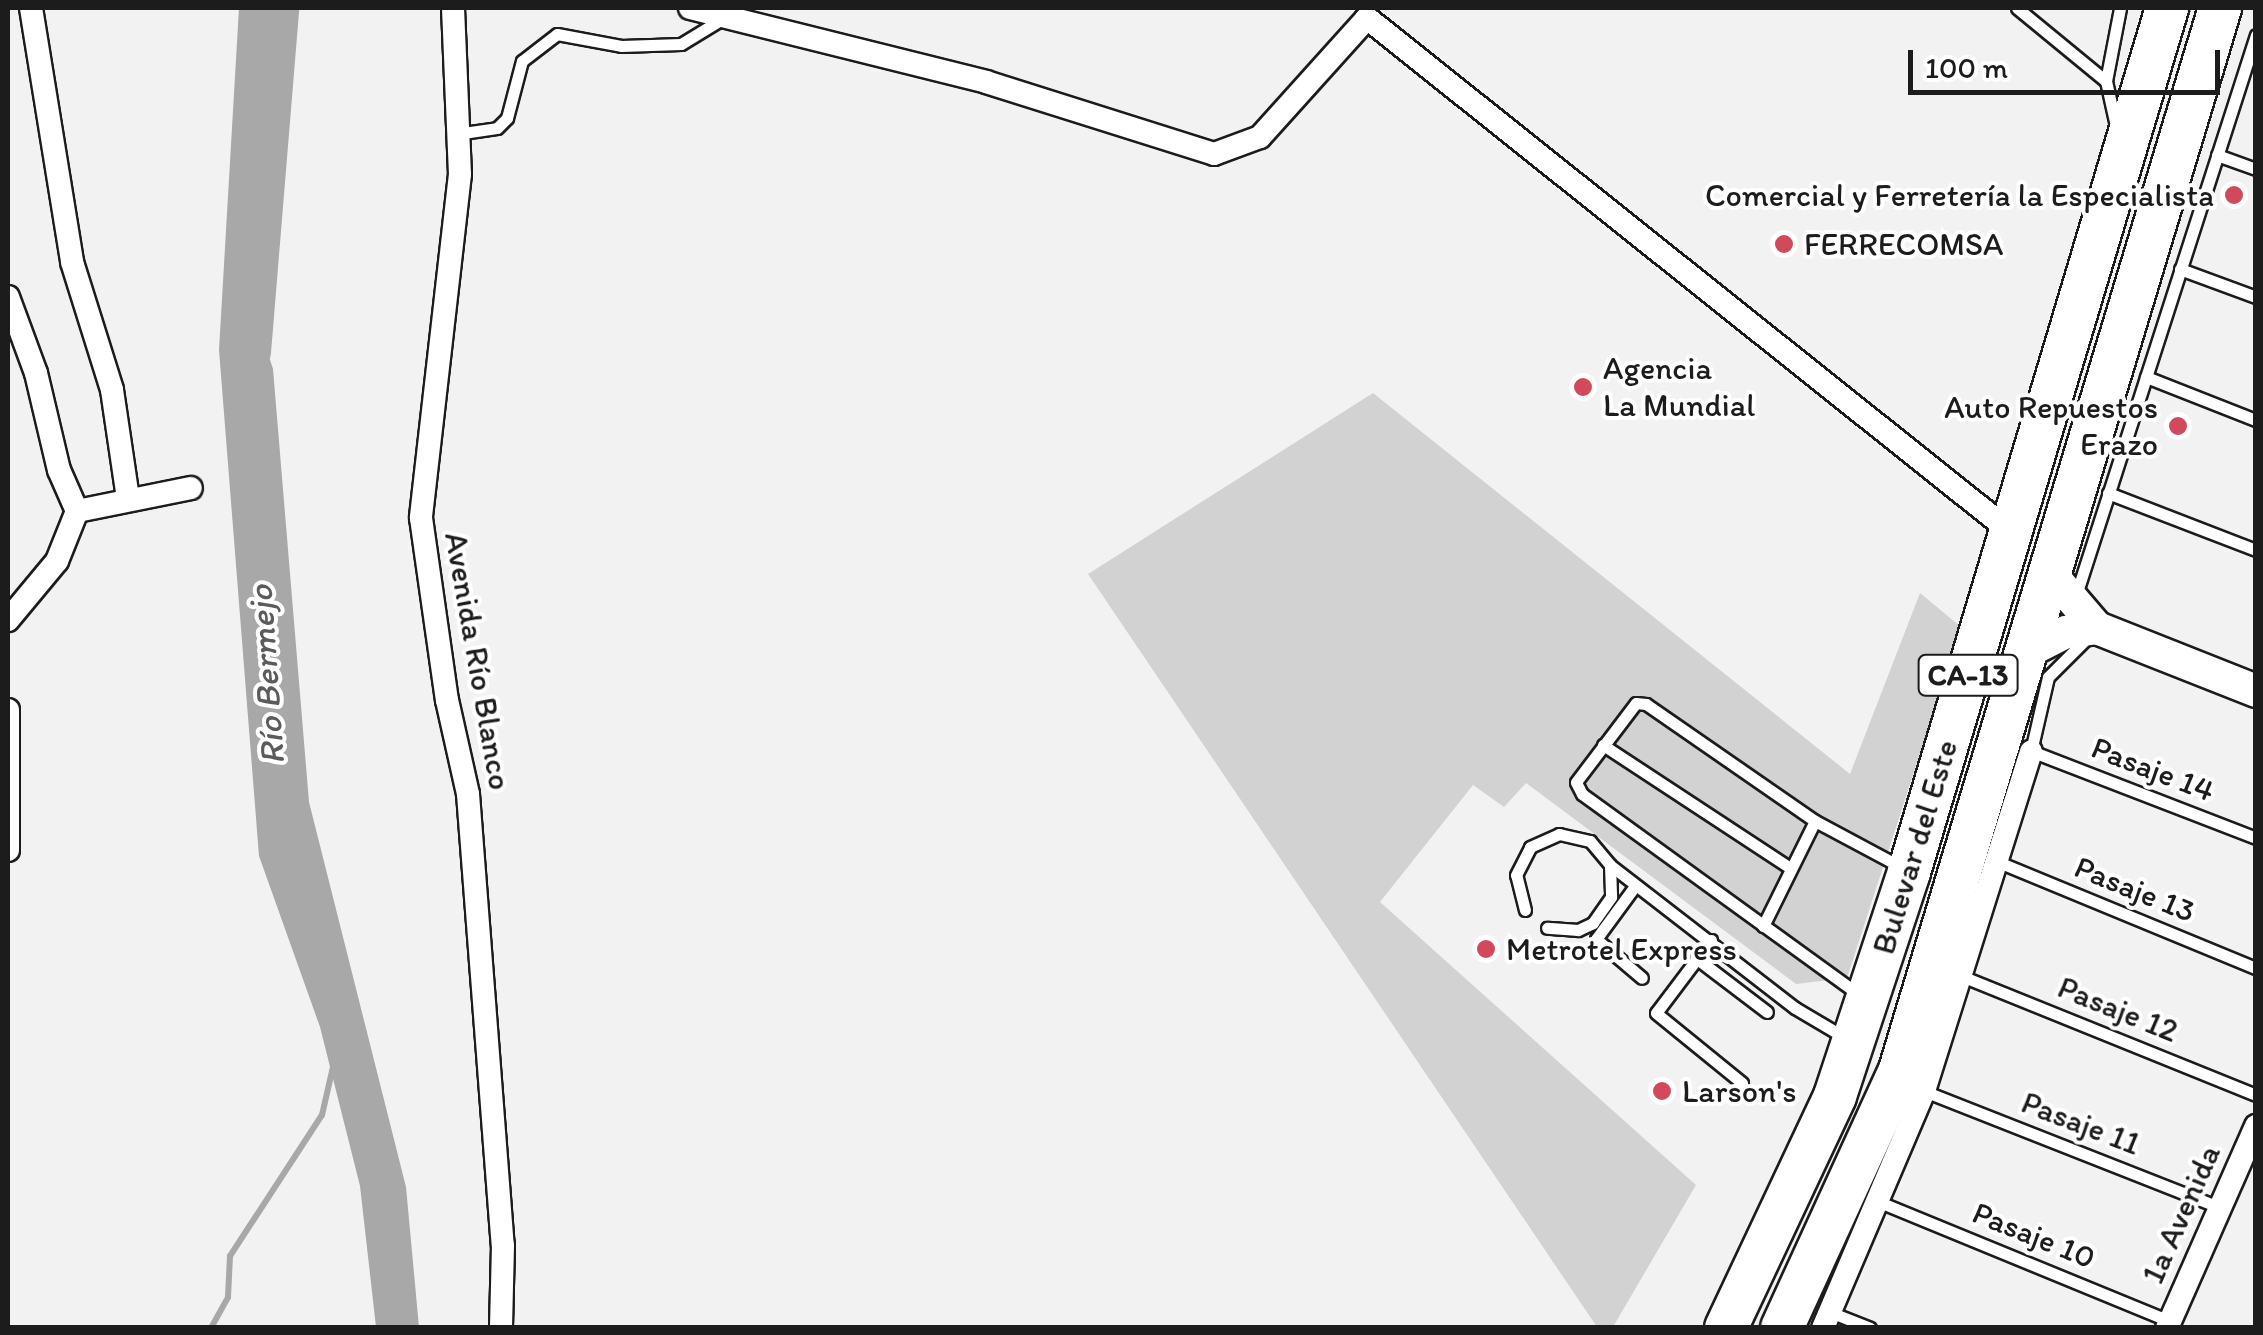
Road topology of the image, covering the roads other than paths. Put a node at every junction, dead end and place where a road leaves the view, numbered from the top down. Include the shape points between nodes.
1 (32, 8) edge
2 (453, 8) edge
3 (690, 8) edge
4 (2017, 8) edge
5 (2120, 8) edge
6 (2167, 8) edge
7 (2220, 8) edge
8 (722, 19) junction
9 (2255, 39) edge
10 (2106, 81) junction
11 (456, 134) junction
12 (2122, 152) junction
13 (2217, 154) junction
14 (2256, 169) edge
15 (2180, 269) junction
16 (8, 297) edge
17 (2256, 297) edge
18 (2146, 377) junction
19 (2256, 420) edge
20 (192, 488) dead end
21 (2108, 493) junction
22 (128, 499) junction
23 (77, 511) junction
24 (2011, 532) junction
25 (2256, 550) edge
26 (2061, 588) junction
27 (8, 620) edge
28 (2097, 628) junction
29 (2025, 652) junction
30 (2256, 691) edge
31 (8, 710) edge
32 (1603, 745) junction
33 (2031, 751) junction
34 (1815, 821) junction
35 (2256, 838) edge
36 (8, 850) edge
37 (1994, 860) junction
38 (1610, 865) junction
39 (1790, 868) junction
40 (1909, 872) junction
41 (1636, 886) junction
42 (1525, 910) dead end
43 (1764, 926) junction
44 (1547, 928) dead end
45 (1711, 940) junction
46 (1696, 958) junction
47 (2256, 968) edge
48 (1959, 976) junction
49 (1642, 978) dead end
50 (1867, 1000) junction
51 (1767, 1012) dead end
52 (1852, 1042) junction
53 (1742, 1083) dead end
54 (1924, 1091) junction
55 (2256, 1094) edge
56 (2256, 1126) edge
57 (1877, 1201) junction
58 (2219, 1207) junction
59 (1826, 1320) edge
60 (2169, 1324) edge
61 (501, 1328) edge
62 (1726, 1328) edge
63 (1782, 1328) edge
64 (1870, 1328) edge

1 - 22 street via 72,262 112,390
2 - 11 street, Avenida Río Blanco
3 - 8 street
4 - 10 lane
5 - 10 lane
6 - 12 highway, Bulevar del Este / CA-13
7 - 26 highway, Bulevar del Este / CA-13
8 - 11 lane via 699,38 665,45 621,46 557,34 522,61 507,118 496,128
8 - 24 street via 986,82 1214,154 1260,137 1367,18
9 - 13 lane
10 - 12 lane
11 - 61 street, Avenida Río Blanco via 460,174 420,518 446,700 468,794 502,1245
12 - 24 highway, Bulevar del Este / CA-13
13 - 14 lane
13 - 15 lane
15 - 17 lane
15 - 18 lane
16 - 23 street via 36,373 58,470
18 - 19 lane
18 - 21 lane
20 - 22 street
21 - 25 lane
21 - 26 lane
22 - 23 street
23 - 27 street via 57,561
24 - 40 highway, Bulevar del Este / CA-13
26 - 28 street
26 - 29 highway, Bulevar del Este / CA-13
28 - 29 street via 2066,632
28 - 30 street
28 - 33 lane via 2048,677
29 - 63 highway, Bulevar del Este / CA-13 via 1900,1070
31 - 36 street
32 - 34 lane via 1636,703 1646,704
32 - 39 lane
32 - 43 lane via 1576,782 1582,794
33 - 35 lane, Pasaje 14
33 - 37 street
34 - 39 lane
34 - 40 lane
37 - 47 lane, Pasaje 13
37 - 48 street
38 - 41 lane
38 - 42 lane via 1590,841 1544,838 1530,847 1516,876
38 - 44 lane via 1611,897 1604,911 1578,930
39 - 43 lane
40 - 50 highway, Bulevar del Este / CA-13
41 - 45 lane
41 - 49 lane via 1596,939
43 - 50 lane
45 - 46 lane
45 - 52 lane via 1795,1008
46 - 51 lane
46 - 53 lane via 1656,1013
48 - 54 street
48 - 55 lane, Pasaje 12
50 - 52 highway, Bulevar del Este / CA-13
52 - 62 highway, Bulevar del Este / CA-13 via 1835,1096
54 - 57 street
54 - 58 lane, Pasaje 11
56 - 58 street, 1a Avenida
57 - 59 street
57 - 60 lane, Pasaje 10
58 - 60 street, 1a Avenida
59 - 64 lane

